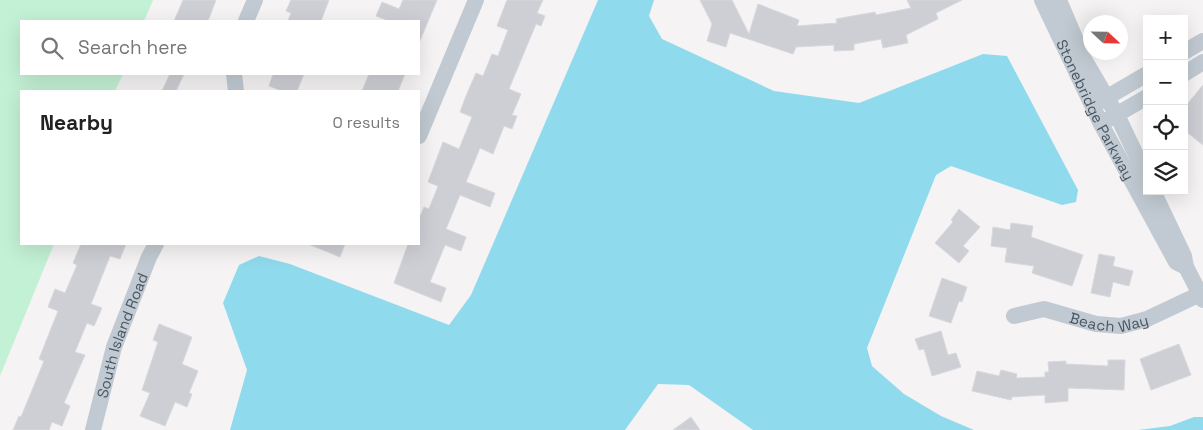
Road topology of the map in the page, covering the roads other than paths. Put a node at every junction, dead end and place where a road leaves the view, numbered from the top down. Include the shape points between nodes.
1 (255, 0) edge
2 (476, 0) edge
3 (1042, 0) edge
4 (1059, 0) edge
5 (246, 20) edge
6 (1203, 41) edge
7 (1188, 50) edge
8 (1203, 62) edge
9 (1188, 71) edge
10 (234, 75) edge
11 (1143, 76) edge
12 (236, 90) edge
13 (1107, 98) junction
14 (1143, 99) edge
15 (1092, 107) junction
16 (1117, 115) junction
17 (1101, 124) junction
18 (420, 134) edge
19 (1143, 170) edge
20 (1155, 195) edge
21 (156, 245) edge
22 (1186, 267) junction
23 (1201, 297) edge
24 (1014, 316) dead end
25 (94, 430) edge

1 - 5 street
2 - 18 street
3 - 15 street, Stonebridge Parkway
4 - 13 street, Stonebridge Parkway via 1084,59
6 - 7 street
8 - 9 street
10 - 12 street
11 - 13 street
13 - 15 street
13 - 16 street, Stonebridge Parkway
14 - 16 street
15 - 17 street, Stonebridge Parkway
16 - 17 street
16 - 19 street, Stonebridge Parkway
17 - 22 street, Stonebridge Parkway via 1176,262
20 - 22 street, Stonebridge Parkway via 1184,256
21 - 25 street, South Island Road via 114,347
22 - 23 street, Stonebridge Parkway
23 - 24 street, Beach Way via 1121,326 1096,324 1044,309

